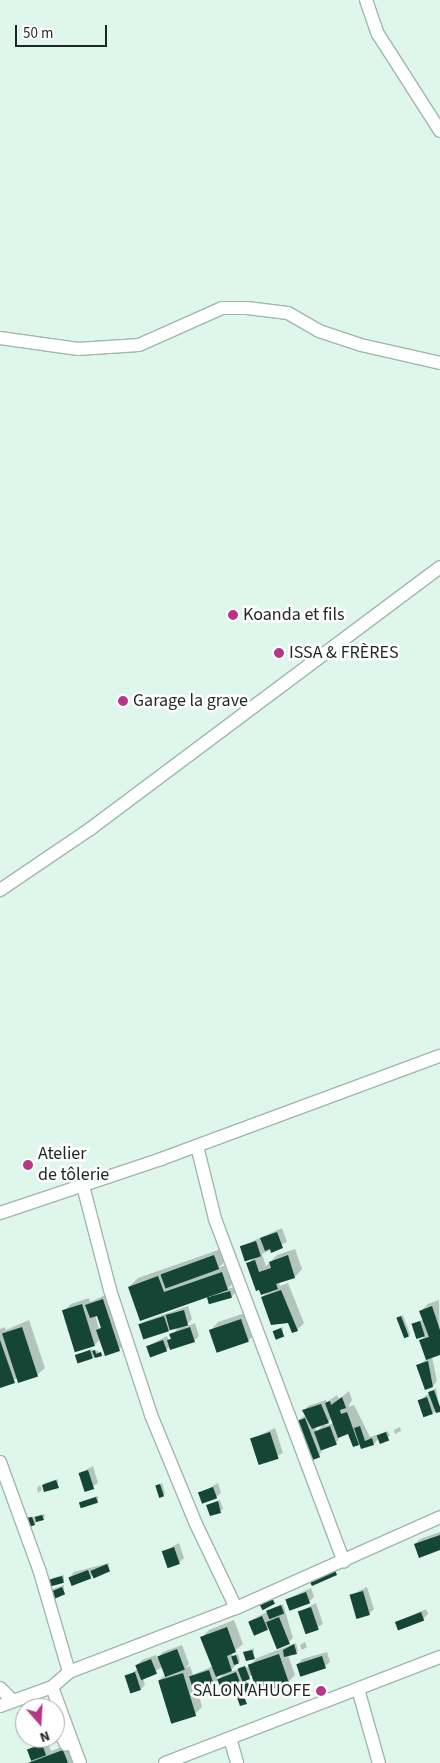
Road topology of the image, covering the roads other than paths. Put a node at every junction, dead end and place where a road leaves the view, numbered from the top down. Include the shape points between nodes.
1 (366, 0) edge
2 (440, 131) edge
3 (0, 338) edge
4 (440, 363) edge
5 (440, 568) edge
6 (0, 890) edge
7 (440, 1056) edge
8 (196, 1146) junction
9 (83, 1186) junction
10 (0, 1213) edge
11 (0, 1462) edge
12 (440, 1517) edge
13 (344, 1562) junction
14 (236, 1608) junction
15 (440, 1658) edge
16 (69, 1672) junction
17 (0, 1688) edge
18 (49, 1688) junction
19 (358, 1689) junction
20 (50, 1698) edge
21 (13, 1701) junction
22 (0, 1706) edge
23 (230, 1738) junction
24 (65, 1742) edge
25 (75, 1763) edge
26 (80, 1763) edge
27 (165, 1763) edge
28 (237, 1763) edge
29 (379, 1763) edge

1 - 2 street via 378,34
3 - 4 street via 78,349 138,345 222,308 247,308 288,314 319,331 361,346
5 - 6 street via 90,829
7 - 8 street
8 - 9 street
8 - 13 street via 219,1228
9 - 10 street
9 - 14 street via 110,1290 151,1415 195,1522
11 - 16 street via 40,1572
12 - 13 street
13 - 14 street
14 - 16 street
15 - 19 street
16 - 18 street
17 - 21 street
18 - 20 street
18 - 21 street
18 - 26 street
19 - 23 street
19 - 29 street
21 - 22 street
23 - 27 street
23 - 28 street
24 - 25 street

